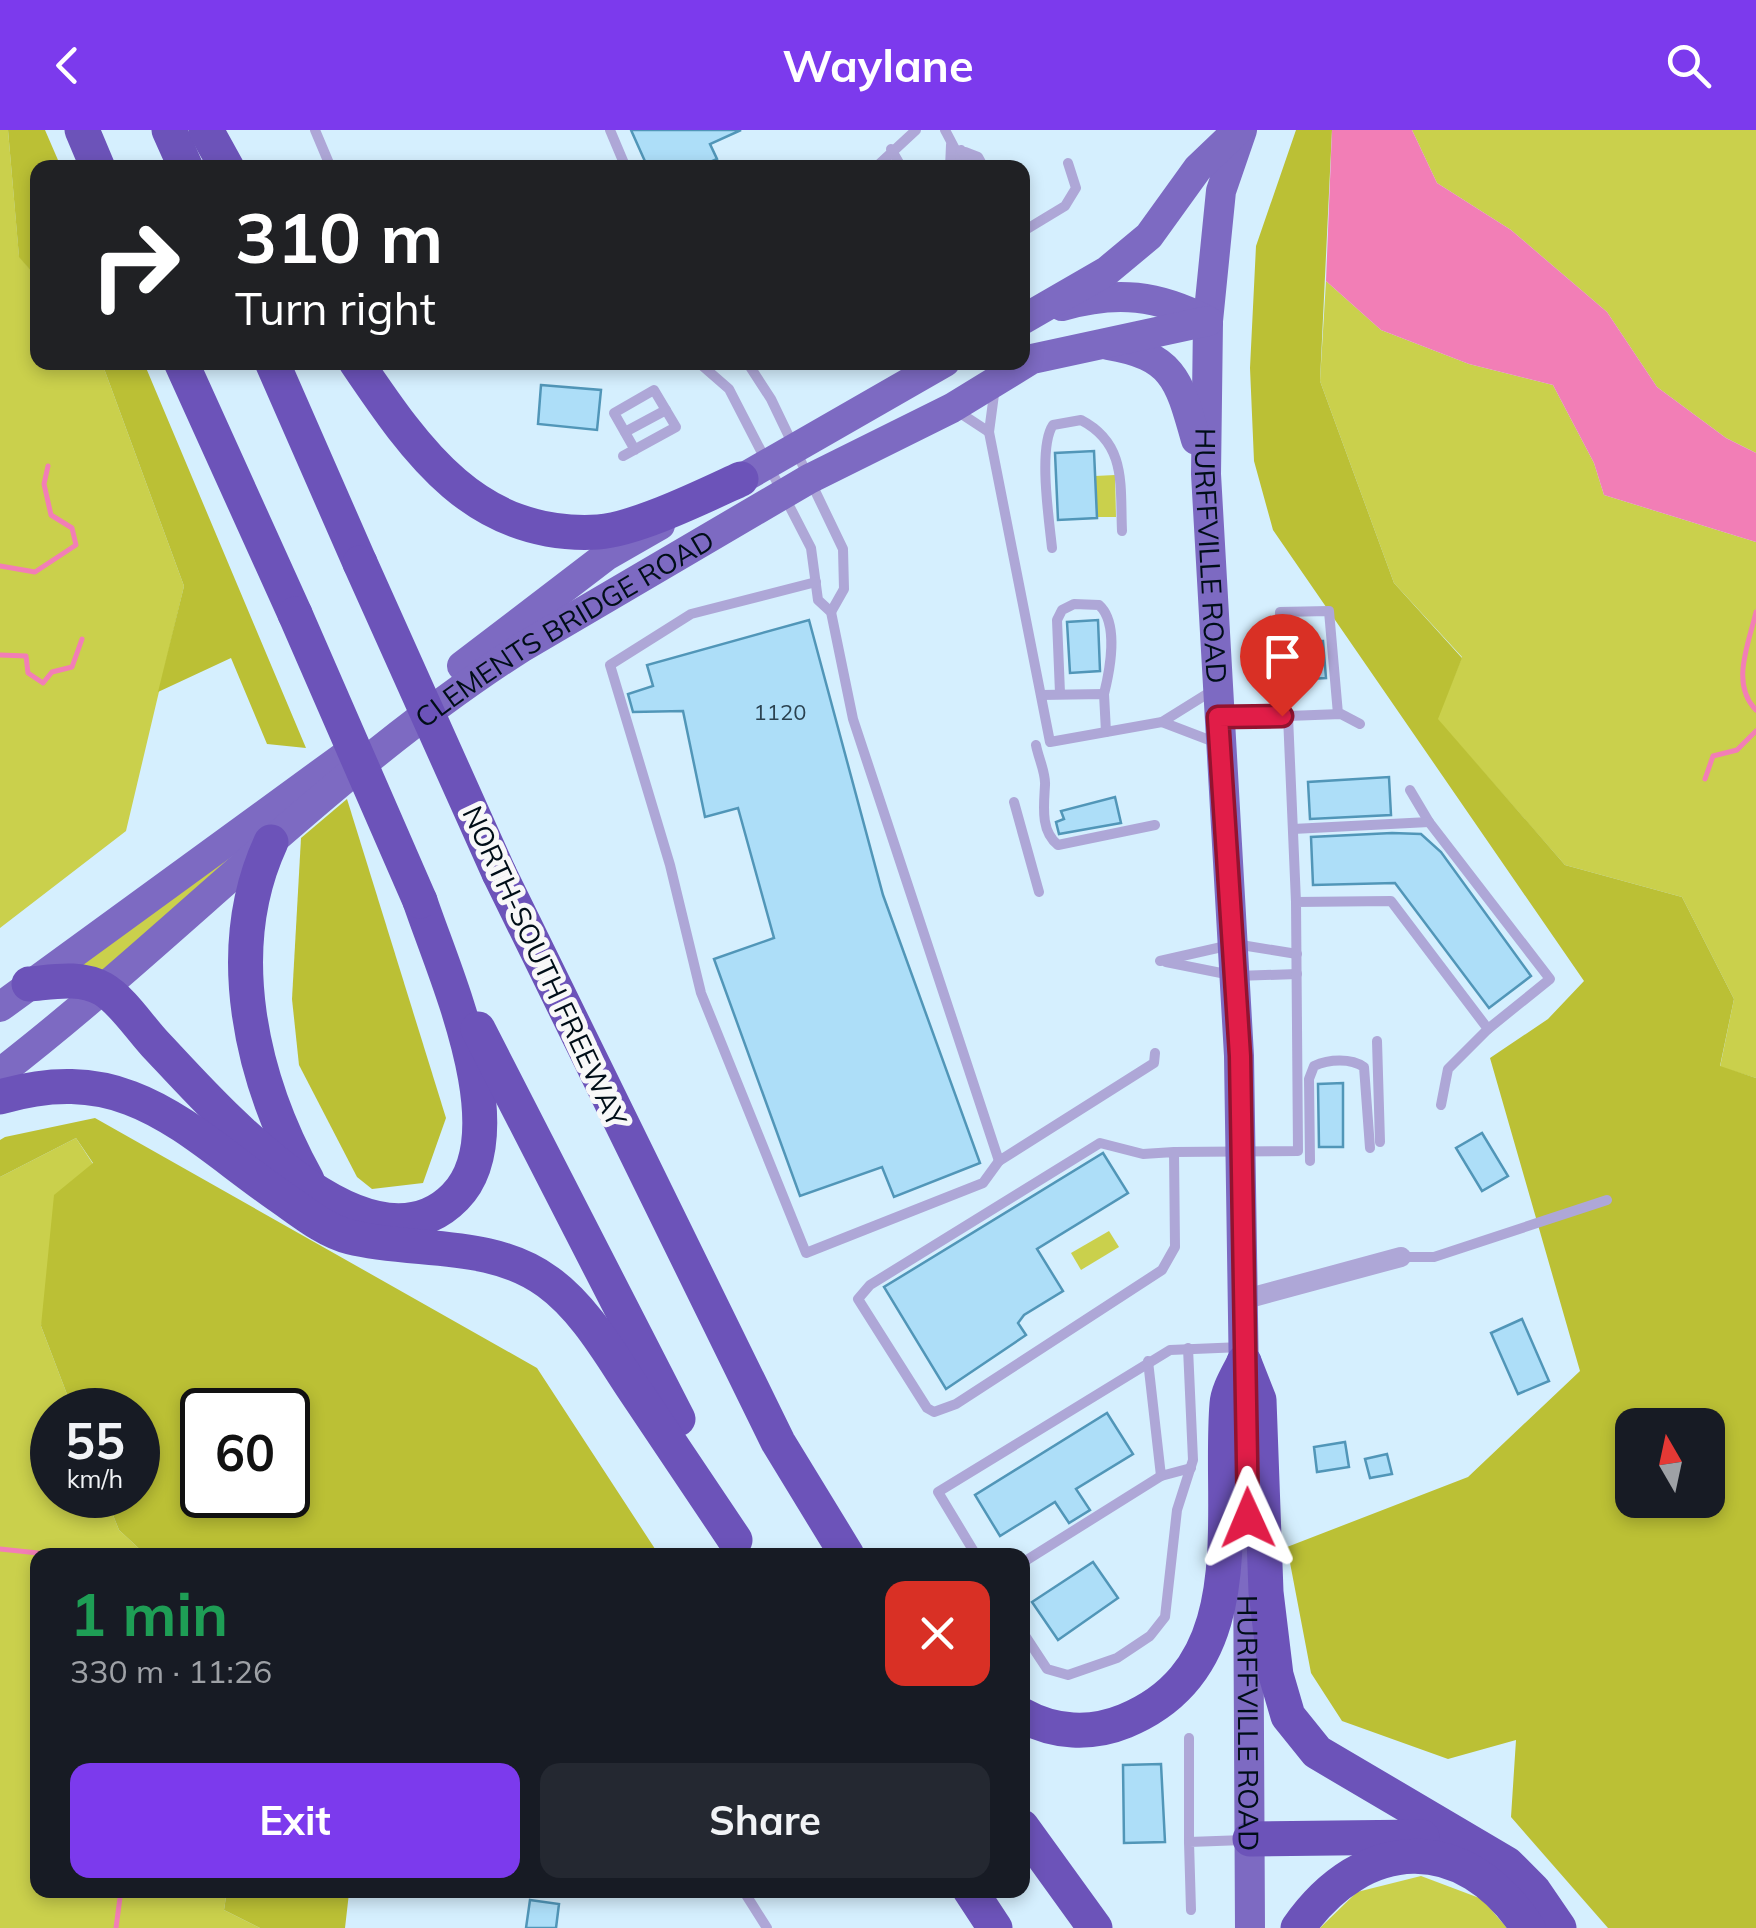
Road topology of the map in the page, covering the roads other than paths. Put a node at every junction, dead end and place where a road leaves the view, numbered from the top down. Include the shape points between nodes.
1 (82, 130) edge
2 (169, 130) edge
3 (206, 130) edge
4 (314, 130) edge
5 (610, 130) edge
6 (916, 130) edge
7 (945, 130) edge
8 (1240, 130) edge
9 (952, 144) junction
10 (891, 149) junction
11 (964, 152) junction
12 (95, 160) edge
13 (182, 160) edge
14 (223, 160) edge
15 (327, 160) edge
16 (623, 160) edge
17 (882, 160) edge
18 (897, 160) edge
19 (951, 160) edge
20 (960, 160) edge
21 (968, 160) edge
22 (979, 160) edge
23 (1068, 163) dead end
24 (1030, 227) edge
25 (1030, 316) edge
26 (1030, 317) edge
27 (1208, 320) junction
28 (1095, 343) junction
29 (1030, 359) edge
30 (185, 370) edge
31 (276, 370) edge
32 (361, 370) edge
33 (707, 370) edge
34 (752, 370) edge
35 (931, 370) edge
36 (1013, 370) edge
37 (996, 381) junction
38 (952, 408) junction
39 (666, 410) junction
40 (625, 432) junction
41 (989, 432) junction
42 (794, 448) junction
43 (635, 450) junction
44 (623, 456) dead end
45 (754, 472) junction
46 (1206, 474) junction
47 (809, 479) junction
48 (782, 495) junction
49 (1122, 531) dead end
50 (1052, 548) dead end
51 (816, 582) junction
52 (831, 612) junction
53 (1060, 693) junction
54 (1104, 694) junction
55 (1040, 695) junction
56 (1338, 714) junction
57 (1285, 716) junction
58 (1218, 717) junction
59 (1162, 722) junction
60 (1360, 724) dead end
61 (1106, 732) junction
62 (1036, 745) dead end
63 (1410, 790) dead end
64 (1014, 802) dead end
65 (1429, 822) junction
66 (1155, 825) dead end
67 (1294, 829) junction
68 (271, 842) junction
69 (1040, 892) dead end
70 (420, 901) junction
71 (1296, 902) junction
72 (1234, 944) junction
73 (1297, 954) junction
74 (1297, 974) junction
75 (1236, 976) junction
76 (28, 984) junction
77 (104, 990) junction
78 (0, 1006) edge
79 (1488, 1029) junction
80 (1378, 1041) dead end
81 (1155, 1053) dead end
82 (0, 1073) edge
83 (0, 1097) edge
84 (1440, 1106) dead end
85 (1174, 1152) junction
86 (1242, 1152) junction
87 (1310, 1160) dead end
88 (999, 1161) junction
89 (313, 1189) junction
90 (1607, 1200) dead end
91 (1401, 1257) joint
92 (1242, 1300) junction
93 (1188, 1348) junction
94 (1243, 1354) junction
95 (1148, 1361) junction
96 (778, 1442) junction
97 (1191, 1468) junction
98 (1161, 1476) junction
99 (740, 1547) edge
100 (843, 1548) edge
101 (871, 1548) edge
102 (972, 1548) edge
103 (1030, 1557) edge
104 (1030, 1644) edge
105 (1030, 1718) edge
106 (1189, 1738) dead end
107 (1030, 1838) edge
108 (1250, 1839) junction
109 (1468, 1840) junction
110 (1190, 1842) junction
111 (749, 1898) edge
112 (975, 1898) edge
113 (1191, 1910) dead end
114 (767, 1928) edge
115 (995, 1928) edge
116 (1094, 1928) edge
117 (1250, 1928) edge
118 (1298, 1928) edge
119 (1528, 1928) edge
120 (1560, 1928) edge

1 - 12 highway
2 - 13 highway
3 - 14 highway
4 - 15 lane
5 - 16 lane
6 - 10 lane
7 - 9 lane
8 - 25 main road via 1198,168 1149,236 1107,271
8 - 27 main road via 1221,191
9 - 11 lane
9 - 19 lane
9 - 20 lane
10 - 17 lane
10 - 18 lane
11 - 21 lane
11 - 22 lane
23 - 24 lane via 1076,188 1066,206
26 - 27 main road via 1126,296 1168,300
27 - 28 main road, CLEMENTS BRIDGE ROAD
27 - 46 main road, HURFFVILLE ROAD
28 - 29 main road, CLEMENTS BRIDGE ROAD
28 - 46 main road via 1158,358 1181,385
30 - 70 highway, bridge
31 - 96 highway, NORTH-SOUTH FREEWAY, bridge via 499,873
32 - 45 highway via 442,477 522,525 600,532 682,506
33 - 45 lane via 729,389
34 - 42 lane
35 - 42 main road, CLEMENTS BRIDGE ROAD
36 - 37 main road, CLEMENTS BRIDGE ROAD
37 - 38 main road, CLEMENTS BRIDGE ROAD
37 - 41 lane
38 - 41 lane
38 - 47 main road, CLEMENTS BRIDGE ROAD
39 - 40 lane
39 - 40 lane via 654,390 614,413
39 - 43 lane via 676,427
40 - 43 lane
41 - 55 lane
42 - 45 main road, CLEMENTS BRIDGE ROAD
42 - 47 lane
43 - 44 lane
45 - 48 lane
45 - 76 main road, CLEMENTS BRIDGE ROAD via 606,556 394,720
46 - 58 main road, HURFFVILLE ROAD
47 - 48 main road, CLEMENTS BRIDGE ROAD
47 - 52 lane via 843,549 844,588
48 - 51 lane via 810,548
48 - 68 main road, CLEMENTS BRIDGE ROAD via 480,674
49 - 50 lane via 1113,446 1081,420 1053,425 1046,445
51 - 52 lane via 818,600
51 - 88 lane via 690,614 610,665 701,993 806,1253 983,1183
52 - 88 lane via 856,731
53 - 54 lane
53 - 54 lane via 1057,620 1062,610 1089,602 1108,617
53 - 55 lane
54 - 61 lane
55 - 61 lane via 1050,742
56 - 57 lane
56 - 57 lane via 1329,610 1280,612
56 - 60 lane
57 - 58 lane
57 - 67 lane
58 - 59 lane
58 - 59 lane
58 - 72 main road, HURFFVILLE ROAD
59 - 61 lane
62 - 66 lane via 1050,838 1058,845
63 - 65 lane
64 - 69 lane
65 - 67 lane
65 - 79 lane via 1550,979
67 - 71 lane
68 - 77 main road, CLEMENTS BRIDGE ROAD
68 - 89 highway via 249,904 247,992 256,1051 289,1148
70 - 89 highway via 479,1092 478,1154 458,1194 442,1209 411,1221 372,1219
70 - 99 highway via 484,1042
71 - 73 lane
71 - 79 lane via 1391,902
72 - 73 lane
72 - 75 main road, HURFFVILLE ROAD
72 - 75 lane via 1160,961
73 - 74 lane
74 - 75 lane
74 - 86 lane via 1298,1151
75 - 86 main road, HURFFVILLE ROAD
76 - 77 highway via 73,980
76 - 78 main road, CLEMENTS BRIDGE ROAD
77 - 82 main road, CLEMENTS BRIDGE ROAD
77 - 89 highway via 196,1088
79 - 84 lane via 1448,1070
80 - 87 lane via 1375,1146 1364,1067 1322,1062 1309,1079
81 - 88 lane via 1154,1063
83 - 99 highway via 54,1086 107,1089 201,1134 276,1193 349,1237 484,1254 548,1282 598,1337
85 - 85 lane via 1175,1246 1162,1270 956,1404 927,1408 858,1299 870,1285 1100,1143 1143,1154
85 - 86 lane
86 - 92 main road, HURFFVILLE ROAD
90 - 91 lane via 1434,1257
91 - 92 street
92 - 94 main road, HURFFVILLE ROAD
93 - 94 lane
93 - 95 lane
93 - 97 lane
94 - 105 highway via 1227,1400 1227,1559 1197,1662 1164,1700 1118,1724 1063,1730
94 - 108 main road, HURFFVILLE ROAD
94 - 109 highway via 1260,1400 1266,1592 1288,1716 1317,1752
95 - 98 lane
95 - 102 lane via 938,1492
96 - 100 highway, NORTH-SOUTH FREEWAY
96 - 101 highway
97 - 98 lane
97 - 104 lane via 1177,1510 1165,1617 1150,1636 1118,1658 1068,1675 1046,1669
98 - 103 lane
106 - 110 lane
107 - 116 highway
108 - 109 highway
108 - 110 lane
108 - 117 main road, HURFFVILLE ROAD
109 - 120 highway via 1507,1864
110 - 113 lane
111 - 114 lane
112 - 115 highway
118 - 119 highway via 1321,1894 1346,1874 1387,1859 1433,1857 1479,1873

